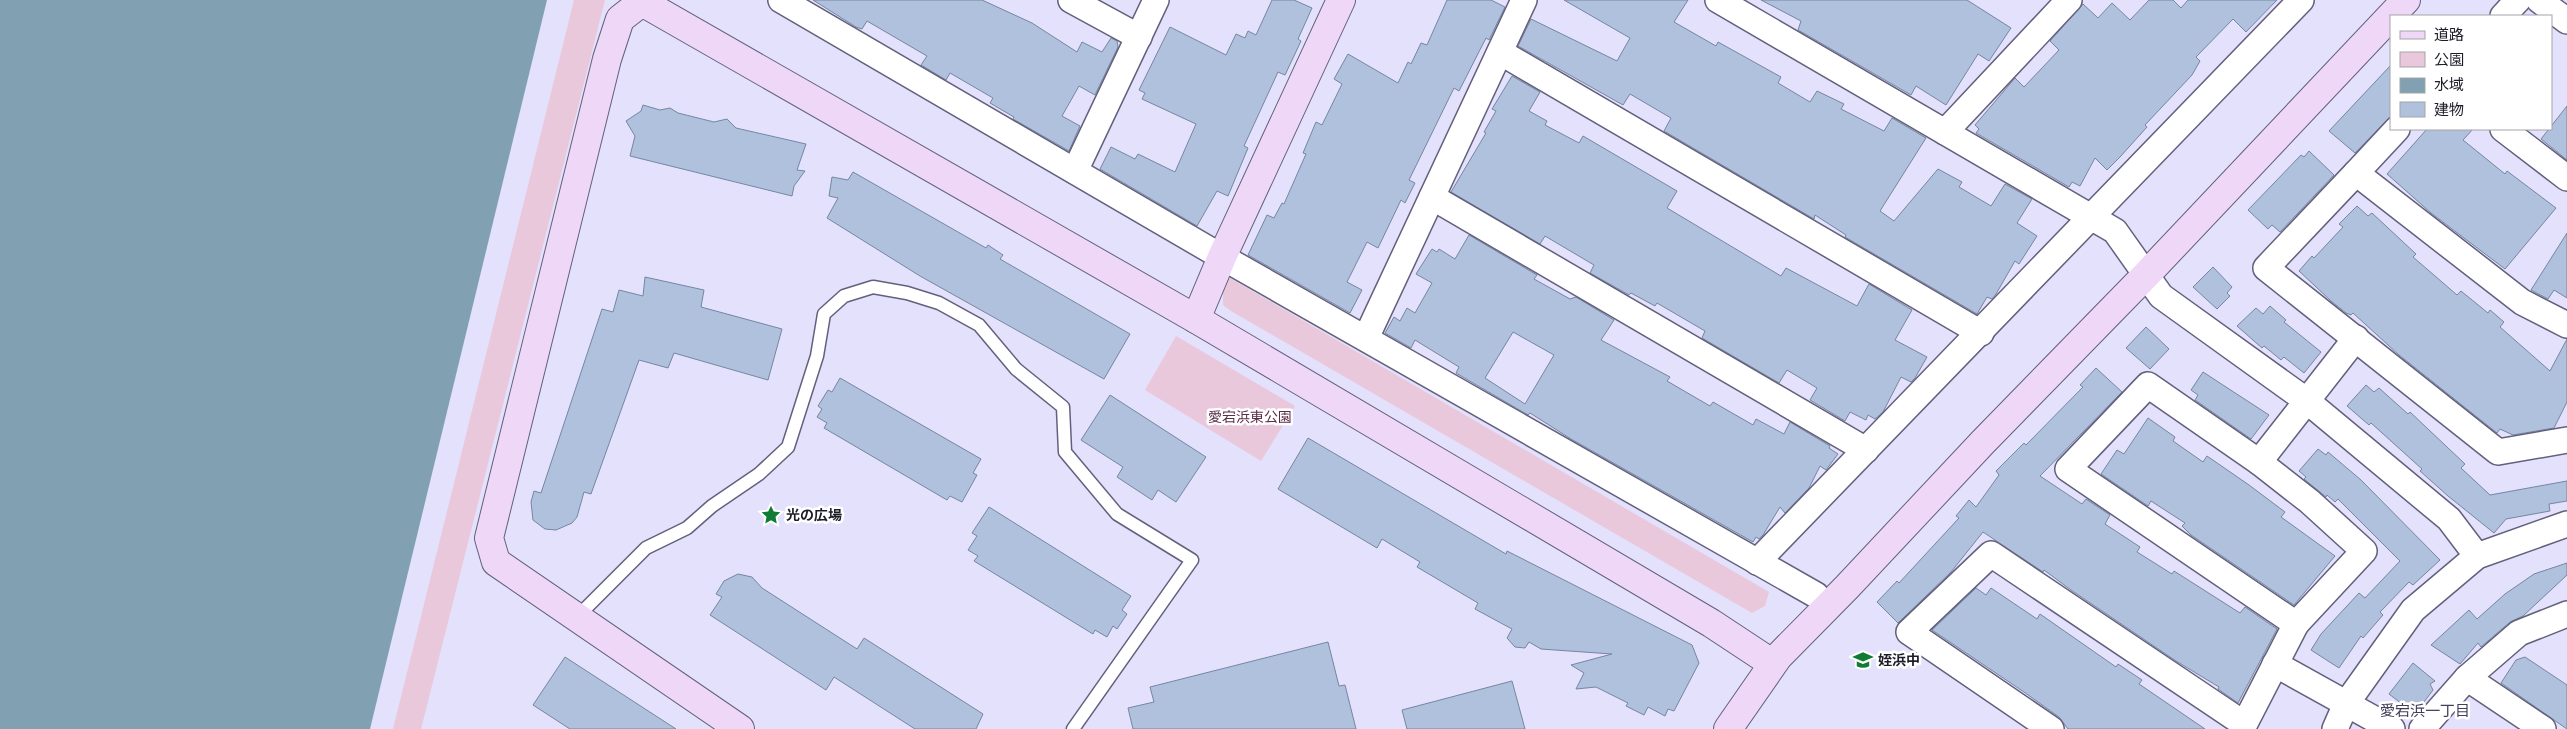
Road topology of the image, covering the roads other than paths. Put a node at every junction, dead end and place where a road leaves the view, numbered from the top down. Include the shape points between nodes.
1 (781, 0) edge
2 (1070, 0) edge
3 (1156, 0) edge
4 (1341, 0) edge
5 (1524, 0) edge
6 (1718, 0) edge
7 (2301, 0) edge
8 (2386, 0) edge
9 (2406, 0) edge
10 (2518, 0) edge
11 (2539, 0) edge
12 (641, 1) edge
13 (2058, 3) edge
14 (2391, 15) edge
15 (2504, 15) edge
16 (2390, 16) edge
17 (2567, 21) edge
18 (1139, 37) junction
19 (1500, 52) junction
20 (2396, 130) edge
21 (2504, 130) edge
22 (1945, 132) junction
23 (1075, 171) junction
24 (2356, 172) junction
25 (2567, 178) edge
26 (1432, 197) junction
27 (2093, 218) junction
28 (1222, 257) junction
29 (2142, 269) junction
30 (1196, 319) junction
31 (2567, 325) edge
32 (1981, 333) junction
33 (1366, 338) junction
34 (2356, 338) junction
35 (2307, 401) junction
36 (2567, 440) edge
37 (1866, 450) junction
38 (2259, 462) junction
39 (2567, 524) edge
40 (2477, 556) junction
41 (1758, 562) junction
42 (1816, 596) junction
43 (2567, 614) edge
44 (577, 617) junction
45 (2296, 624) junction
46 (1761, 656) junction
47 (2275, 664) junction
48 (2467, 678) junction
49 (2346, 704) junction
50 (2243, 726) edge
51 (740, 729) edge
52 (1073, 729) edge
53 (1711, 729) edge
54 (1728, 729) edge
55 (2051, 729) edge
56 (2335, 729) edge
57 (2392, 729) edge
58 (2422, 729) edge
59 (2543, 729) edge

1 - 23 street
2 - 18 street
3 - 18 street
4 - 28 street
5 - 19 street
6 - 22 street
7 - 27 street
8 - 29 street
9 - 14 street
10 - 15 street
11 - 17 street
12 - 30 street
12 - 44 street via 620,19 607,59 490,538 496,562
13 - 22 street
16 - 29 street
18 - 23 street
19 - 26 street
19 - 32 street
20 - 24 street
21 - 25 street
22 - 27 street
23 - 28 street
24 - 31 street via 2522,302
24 - 34 street via 2266,268
26 - 33 street
26 - 37 street
27 - 29 street via 2115,231
27 - 32 street
28 - 30 street
28 - 33 street
29 - 35 street via 2161,296
29 - 42 street
29 - 54 street via 1778,657
30 - 46 street via 1711,622
32 - 37 street
33 - 41 street
34 - 35 street
34 - 36 street via 2498,452
35 - 38 street
35 - 40 street via 2449,520
37 - 41 street
38 - 45 street via 2309,501 2364,551
38 - 45 street via 2148,385 2068,469
39 - 40 street
40 - 49 street via 2413,610
41 - 42 street
42 - 46 street
43 - 48 street via 2519,633
44 - 51 street
44 - 52 lane via 646,548 688,528 712,506 759,474 788,447 817,356 824,314 844,296 873,287 908,293 939,303 979,326 1016,369 1063,408 1065,452 1116,514 1192,560
45 - 47 street
46 - 53 street
47 - 49 street
47 - 50 street
48 - 58 street
48 - 59 street
49 - 56 street
49 - 57 street
50 - 55 street via 1991,554 1908,632

